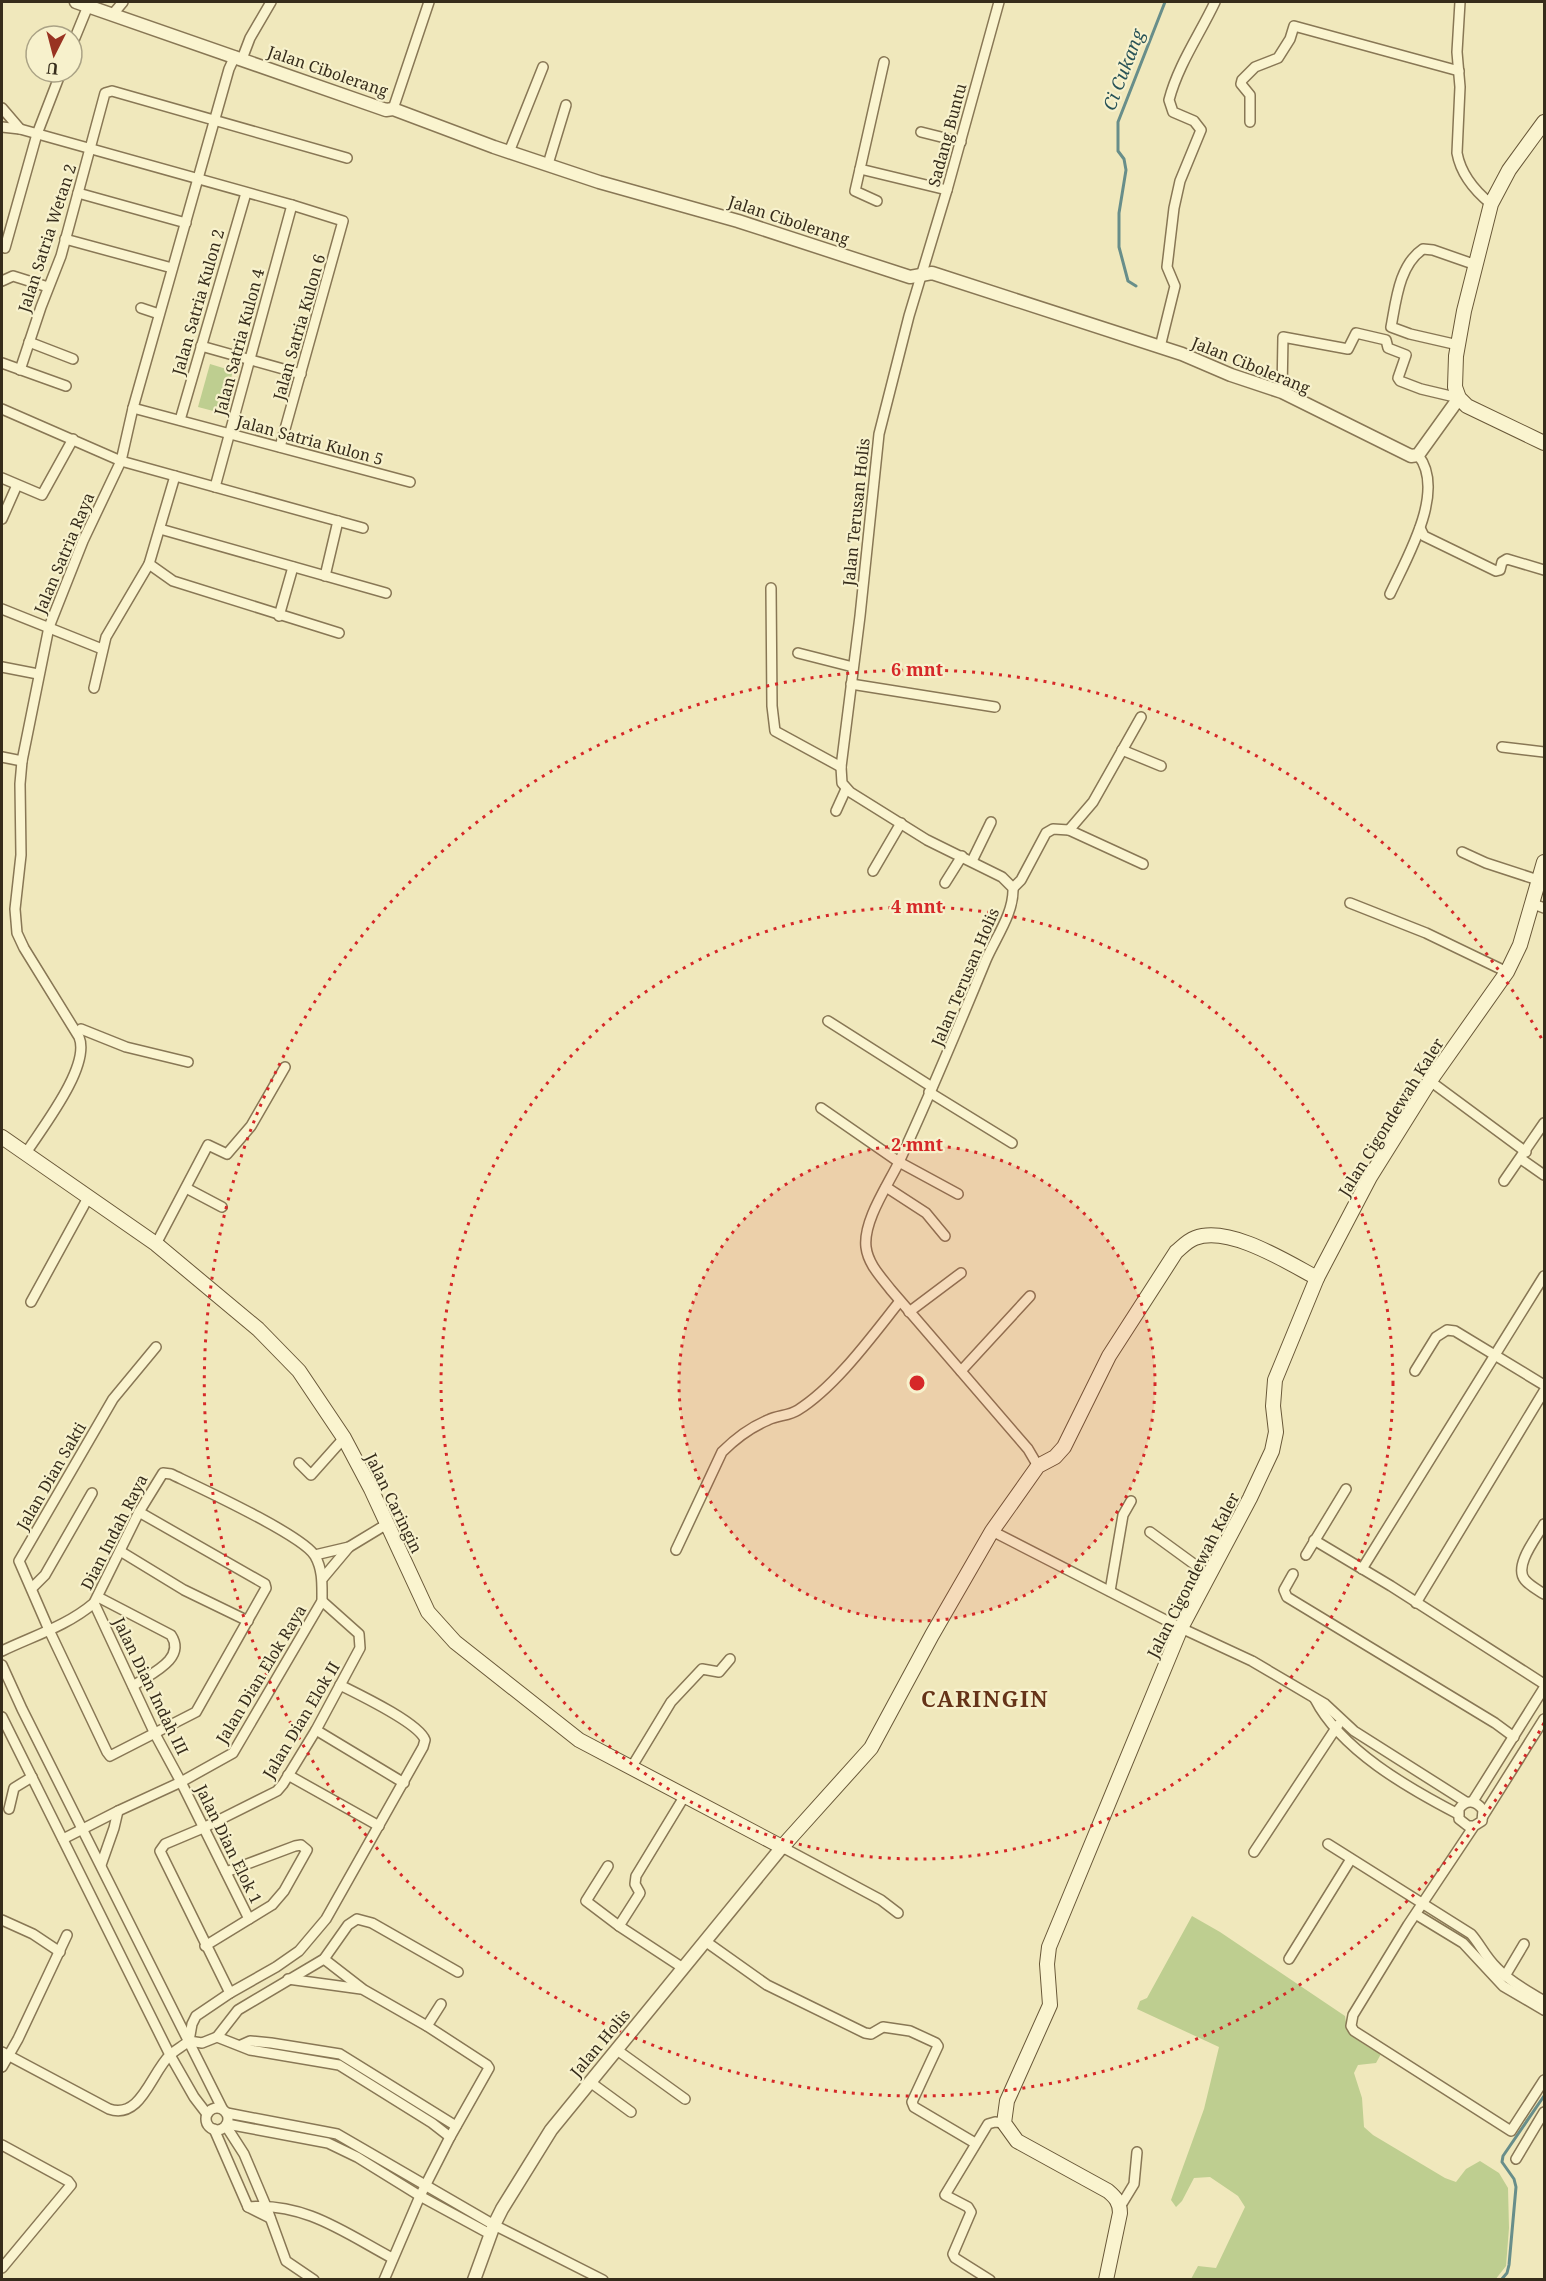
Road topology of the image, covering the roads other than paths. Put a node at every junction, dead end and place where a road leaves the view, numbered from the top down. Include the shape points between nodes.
1 (123, 2) edge
2 (271, 2) edge
3 (429, 2) edge
4 (997, 2) edge
5 (1215, 2) edge
6 (1460, 2) edge
7 (82, 4) edge
8 (112, 15) junction
9 (77, 24) edge
10 (239, 58) junction
11 (884, 62) dead end
12 (543, 67) dead end
13 (1458, 71) junction
14 (56, 84) edge
15 (566, 105) dead end
16 (2, 108) edge
17 (393, 109) junction
18 (215, 121) junction
19 (1250, 122) dead end
20 (1545, 122) edge
21 (2, 127) edge
22 (20, 129) junction
23 (921, 132) dead end
24 (37, 134) junction
25 (961, 142) junction
26 (90, 149) junction
27 (509, 152) junction
28 (347, 158) dead end
29 (548, 164) junction
30 (860, 169) junction
31 (199, 180) junction
32 (947, 190) junction
33 (78, 193) junction
34 (246, 193) junction
35 (877, 201) dead end
36 (1491, 204) junction
37 (292, 205) junction
38 (186, 223) junction
39 (65, 239) junction
40 (5, 248) dead end
41 (1476, 264) junction
42 (172, 268) junction
43 (921, 276) junction
44 (2, 281) edge
45 (48, 288) junction
46 (141, 308) dead end
47 (159, 315) junction
48 (1391, 327) junction
49 (1386, 340) junction
50 (29, 342) junction
51 (1458, 345) junction
52 (201, 346) junction
53 (1160, 346) junction
54 (73, 359) dead end
55 (251, 360) junction
56 (2, 363) edge
57 (20, 370) junction
58 (301, 374) junction
59 (66, 386) dead end
60 (1282, 392) junction
61 (1459, 398) junction
62 (133, 408) junction
63 (2, 409) edge
64 (180, 420) junction
65 (230, 434) junction
66 (73, 439) junction
67 (1545, 443) edge
68 (280, 447) junction
69 (1418, 455) junction
70 (121, 461) junction
71 (175, 476) junction
72 (2, 478) edge
73 (410, 482) dead end
74 (17, 485) junction
75 (215, 487) junction
76 (2, 519) edge
77 (338, 521) junction
78 (363, 528) dead end
79 (1420, 528) junction
80 (160, 529) junction
81 (149, 564) junction
82 (293, 567) junction
83 (1545, 570) edge
84 (325, 576) junction
85 (771, 588) dead end
86 (386, 593) dead end
87 (1390, 594) dead end
88 (2, 609) edge
89 (279, 616) junction
90 (49, 627) junction
91 (339, 633) dead end
92 (102, 649) junction
93 (798, 653) dead end
94 (2, 667) edge
95 (854, 667) junction
96 (38, 674) junction
97 (850, 684) junction
98 (94, 688) dead end
99 (995, 707) dead end
100 (1141, 717) dead end
101 (1502, 747) dead end
102 (1122, 750) junction
103 (1545, 752) edge
104 (2, 757) edge
105 (22, 761) junction
106 (1161, 766) dead end
107 (841, 767) junction
108 (846, 789) junction
109 (836, 811) dead end
110 (991, 822) dead end
111 (901, 823) junction
112 (1069, 830) junction
113 (1462, 852) dead end
114 (962, 856) junction
115 (972, 861) junction
116 (1545, 862) edge
117 (1143, 864) dead end
118 (873, 871) dead end
119 (1538, 880) junction
120 (945, 883) dead end
121 (1013, 888) junction
122 (1350, 903) dead end
123 (1531, 903) junction
124 (1545, 908) edge
125 (1507, 972) junction
126 (828, 1021) dead end
127 (81, 1029) dead end
128 (188, 1062) dead end
129 (285, 1067) dead end
130 (1430, 1081) junction
131 (930, 1089) junction
132 (821, 1108) dead end
133 (1545, 1124) edge
134 (2, 1137) edge
135 (1012, 1143) dead end
136 (26, 1154) junction
137 (1523, 1156) junction
138 (899, 1162) junction
139 (1545, 1175) edge
140 (1504, 1181) dead end
141 (886, 1187) junction
142 (186, 1188) junction
143 (958, 1194) dead end
144 (89, 1196) junction
145 (222, 1207) dead end
146 (945, 1236) dead end
147 (156, 1244) junction
148 (961, 1273) dead end
149 (1545, 1276) edge
150 (1317, 1278) junction
151 (1029, 1296) dead end
152 (900, 1301) junction
153 (32, 1302) dead end
154 (909, 1311) junction
155 (156, 1347) dead end
156 (1495, 1356) junction
157 (961, 1371) junction
158 (1415, 1371) dead end
159 (1545, 1385) edge
160 (1545, 1391) edge
161 (344, 1438) junction
162 (299, 1464) dead end
163 (1038, 1466) junction
164 (1346, 1489) dead end
165 (92, 1493) dead end
166 (1131, 1501) dead end
167 (139, 1512) junction
168 (387, 1524) junction
169 (1545, 1524) edge
170 (992, 1531) junction
171 (1150, 1532) dead end
172 (1314, 1540) junction
173 (349, 1546) junction
174 (676, 1550) dead end
175 (120, 1551) junction
176 (315, 1555) junction
177 (1306, 1556) dead end
178 (1362, 1569) junction
179 (1293, 1574) dead end
180 (1209, 1575) junction
181 (323, 1578) junction
182 (32, 1588) junction
183 (1110, 1591) junction
184 (1545, 1594) edge
185 (96, 1600) junction
186 (322, 1601) junction
187 (1416, 1603) junction
188 (248, 1621) junction
189 (1181, 1628) junction
190 (49, 1630) junction
191 (2, 1651) edge
192 (730, 1659) dead end
193 (2, 1665) edge
194 (340, 1685) junction
195 (133, 1686) junction
196 (1544, 1693) edge
197 (1315, 1699) junction
198 (2, 1717) edge
199 (1545, 1719) edge
200 (1341, 1720) junction
201 (1335, 1729) junction
202 (316, 1730) junction
203 (155, 1734) junction
204 (1514, 1737) junction
205 (631, 1768) junction
206 (288, 1775) junction
207 (32, 1777) junction
208 (182, 1782) junction
209 (404, 1783) junction
210 (684, 1797) junction
211 (1469, 1802) junction
212 (9, 1809) dead end
213 (117, 1811) junction
214 (1458, 1814) junction
215 (1483, 1816) junction
216 (379, 1826) junction
217 (1474, 1826) junction
218 (83, 1828) junction
219 (203, 1828) junction
220 (63, 1839) junction
221 (1328, 1844) dead end
222 (782, 1847) junction
223 (1254, 1852) dead end
224 (1351, 1859) junction
225 (101, 1865) junction
226 (608, 1866) dead end
227 (226, 1872) junction
228 (1423, 1904) junction
229 (898, 1913) dead end
230 (1417, 1915) junction
231 (249, 1919) junction
232 (2, 1920) edge
233 (619, 1926) junction
234 (67, 1935) dead end
235 (705, 1941) junction
236 (1524, 1944) dead end
237 (205, 1946) junction
238 (60, 1952) junction
239 (324, 1959) junction
240 (1289, 1959) dead end
241 (683, 1968) junction
242 (458, 1972) dead end
243 (1505, 1976) junction
244 (288, 1979) junction
245 (364, 1990) junction
246 (230, 1993) junction
247 (1545, 2001) edge
248 (441, 2004) dead end
249 (1545, 2010) edge
250 (427, 2026) junction
251 (217, 2037) junction
252 (189, 2042) junction
253 (617, 2050) junction
254 (5, 2054) edge
255 (170, 2055) junction
256 (330, 2057) junction
257 (2, 2067) edge
258 (1545, 2080) edge
259 (590, 2082) junction
260 (685, 2099) dead end
261 (427, 2106) junction
262 (225, 2111) junction
263 (631, 2112) dead end
264 (1545, 2112) edge
265 (207, 2114) junction
266 (421, 2116) junction
267 (1004, 2123) junction
268 (227, 2125) junction
269 (456, 2126) junction
270 (214, 2130) junction
271 (1519, 2134) junction
272 (450, 2137) junction
273 (975, 2143) junction
274 (2, 2145) edge
275 (1137, 2151) dead end
276 (1516, 2159) dead end
277 (425, 2186) junction
278 (420, 2196) junction
279 (266, 2205) junction
280 (248, 2207) junction
281 (1120, 2207) junction
282 (270, 2218) junction
283 (492, 2229) junction
284 (392, 2258) junction
285 (2, 2268) edge
286 (314, 2280) edge
287 (384, 2280) edge
288 (474, 2280) edge
289 (603, 2280) edge
290 (990, 2280) edge
291 (1106, 2280) edge

1 - 8 street
2 - 10 street, Jalan Satria Raya
3 - 17 street
4 - 25 street, Sadang Buntu
5 - 53 street via 1169,97 1173,112 1194,121 1201,130 1180,181 1174,208 1167,267 1176,286
6 - 13 street
7 - 8 street, Jalan Cibolerang
7 - 9 street
8 - 10 street, Jalan Cibolerang
10 - 17 street, Jalan Cibolerang via 386,110
10 - 18 street, Jalan Satria Raya via 229,69
11 - 30 street
12 - 27 street
13 - 19 street via 1294,26 1278,58 1256,67 1242,80 1250,95
13 - 36 street via 1459,163 1466,178
14 - 24 street
15 - 29 street
16 - 22 street
17 - 27 street, Jalan Cibolerang
18 - 26 street, Jalan Satria Wetan 2 via 108,91
18 - 28 street
18 - 31 street, Jalan Satria Raya
20 - 36 main road via 1509,170
21 - 22 street
22 - 24 street
23 - 25 street
24 - 26 street
24 - 40 street
25 - 32 street, Sadang Buntu
26 - 31 street
26 - 33 street, Jalan Satria Wetan 2
27 - 29 street, Jalan Cibolerang
29 - 43 street, Jalan Cibolerang via 910,277
30 - 32 street
30 - 35 street via 855,191
31 - 34 street
31 - 38 street, Jalan Satria Raya
32 - 43 street, Sadang Buntu
33 - 38 street
33 - 39 street, Jalan Satria Wetan 2
34 - 37 street
34 - 52 street, Jalan Satria Kulon 2
36 - 41 main road
37 - 55 street, Jalan Satria Kulon 4
37 - 58 street, Jalan Satria Kulon 6 via 339,219 344,225
38 - 42 street, Jalan Satria Raya
39 - 42 street
39 - 45 street, Jalan Satria Wetan 2
41 - 48 street via 1433,250 1418,252 1403,277
41 - 51 main road
42 - 47 street, Jalan Satria Raya
43 - 53 street, Jalan Cibolerang via 932,273
43 - 95 street, Jalan Terusan Holis via 879,434
44 - 45 street via 13,276
45 - 50 street, Jalan Satria Wetan 2
46 - 47 street
47 - 62 street, Jalan Satria Raya
48 - 49 street
48 - 51 street
49 - 60 street via 1356,333 1348,349 1283,337
49 - 61 street via 1388,348 1406,355 1398,380
50 - 54 street
50 - 57 street, Jalan Satria Wetan 2
51 - 61 main road via 1455,387
52 - 55 street
52 - 64 street, Jalan Satria Kulon 2
53 - 60 street, Jalan Cibolerang
55 - 58 street
55 - 65 street, Jalan Satria Kulon 4
56 - 57 street
57 - 59 street
58 - 68 street, Jalan Satria Kulon 6
60 - 69 street, Jalan Cibolerang via 1409,455
61 - 67 main road via 1478,412
61 - 69 street
62 - 64 street, Jalan Satria Kulon 5
62 - 70 street, Jalan Satria Raya
63 - 66 street
64 - 65 street, Jalan Satria Kulon 5
65 - 68 street, Jalan Satria Kulon 5
65 - 75 street, Jalan Satria Kulon 4
66 - 70 street
66 - 74 street via 44,494
68 - 73 street, Jalan Satria Kulon 5
69 - 79 street via 1428,477
70 - 71 street
70 - 90 street, Jalan Satria Raya
71 - 75 street
71 - 80 street
72 - 74 street
74 - 76 street
75 - 77 street
77 - 78 street
77 - 84 street
79 - 83 street via 1425,536 1496,571 1507,559
79 - 87 street
80 - 81 street
80 - 82 street
81 - 89 street via 173,581
81 - 92 street
82 - 84 street
82 - 89 street
84 - 86 street
85 - 107 street via 775,731
88 - 90 street
89 - 91 street
90 - 92 street
90 - 96 street, Jalan Satria Raya
92 - 98 street
93 - 95 street
94 - 96 street
95 - 97 street, Jalan Terusan Holis
96 - 105 street, Jalan Satria Raya
97 - 99 street
97 - 107 street, Jalan Terusan Holis
100 - 102 street
101 - 103 street
102 - 106 street
102 - 112 street via 1093,802
104 - 105 street
105 - 136 street, Jalan Satria Raya via 17,933 82,1043 73,1076
107 - 108 street, Jalan Terusan Holis
108 - 109 street
108 - 111 street
110 - 115 street
111 - 114 street
111 - 118 street
112 - 117 street
112 - 121 street via 1053,829 1046,833
113 - 119 street
114 - 115 street
114 - 120 street
115 - 121 street via 1002,877
116 - 119 main road, Jalan Cigondewah Kaler
119 - 123 main road, Jalan Cigondewah Kaler
121 - 131 street, Jalan Terusan Holis via 1011,908
122 - 125 street via 1426,933
123 - 124 street
123 - 125 main road, Jalan Cigondewah Kaler via 1520,945
125 - 130 main road, Jalan Cigondewah Kaler
126 - 131 street
127 - 128 street via 126,1047
129 - 142 street via 248,1130 226,1154 208,1145
130 - 137 street
130 - 150 main road, Jalan Cigondewah Kaler via 1360,1194
131 - 135 street
131 - 138 street, Jalan Terusan Holis
132 - 138 street
133 - 137 street
134 - 136 main road, Jalan Caringin
136 - 144 main road, Jalan Caringin
137 - 139 street
137 - 140 street
138 - 141 street, Jalan Terusan Holis
138 - 143 street
141 - 146 street via 926,1213
141 - 152 street, Jalan Terusan Holis via 872,1219 866,1247 874,1269
142 - 145 street
142 - 147 street
144 - 147 main road, Jalan Caringin
144 - 153 street
147 - 161 main road, Jalan Caringin via 275,1345 299,1371
148 - 154 street
149 - 156 street
150 - 163 main road via 1237,1241 1208,1236 1185,1244 1109,1356 1064,1447
150 - 180 main road, Jalan Cigondewah Kaler via 1275,1380 1276,1432 1272,1451
151 - 157 street
152 - 154 street, Jalan Terusan Holis
152 - 174 street via 826,1387 806,1404 790,1415 764,1422 722,1452
154 - 157 street, Jalan Terusan Holis
155 - 182 street, Jalan Dian Sakti via 112,1399 22,1556 20,1564
156 - 158 street via 1447,1330 1436,1337
156 - 159 street
156 - 178 street
157 - 163 street, Jalan Terusan Holis
160 - 187 street
161 - 162 street via 312,1474
161 - 168 main road, Jalan Caringin
163 - 170 main road
164 - 172 street
165 - 182 street via 45,1575
166 - 183 street via 1123,1515
167 - 175 street, Dian Indah Raya
167 - 176 street, Dian Indah Raya via 166,1472 297,1539
167 - 188 street via 265,1584 266,1590
168 - 173 street
168 - 205 main road, Jalan Caringin via 420,1597 434,1620 455,1642 575,1737
169 - 184 street via 1521,1566 1525,1581
170 - 183 street
170 - 222 main road via 871,1748
171 - 180 street
172 - 177 street
172 - 178 street
173 - 176 street
173 - 181 street
175 - 185 street, Dian Indah Raya
175 - 188 street via 184,1590
176 - 181 street, Jalan Dian Elok Raya
178 - 187 street
179 - 204 street via 1284,1590 1287,1597
180 - 189 main road, Jalan Cigondewah Kaler
181 - 186 street, Jalan Dian Elok Raya
182 - 190 street, Jalan Dian Sakti
183 - 189 street
185 - 190 street, Dian Indah Raya via 82,1613
185 - 195 street, Jalan Dian Indah III
185 - 195 street via 171,1635 175,1642 173,1658
186 - 194 street, Jalan Dian Elok II via 361,1640
186 - 208 street, Jalan Dian Elok Raya via 236,1750
187 - 196 street
188 - 203 street via 198,1710
189 - 197 street via 1252,1661
189 - 267 main road, Jalan Cigondewah Kaler via 1053,1934 1047,1964 1050,2006 1007,2101
190 - 191 street, Dian Indah Raya
190 - 203 street, Jalan Dian Sakti via 107,1752 114,1756
192 - 205 street via 719,1672 702,1669 679,1692
193 - 218 street
194 - 202 street, Jalan Dian Elok II
194 - 209 street via 402,1719 424,1737 423,1747
195 - 203 street, Jalan Dian Indah III
196 - 204 street
197 - 200 street
197 - 201 street
198 - 207 street
199 - 215 street
200 - 201 street
200 - 211 street
201 - 214 street via 1356,1750
201 - 223 street
202 - 206 street, Jalan Dian Elok II
202 - 209 street
203 - 208 street, Jalan Dian Indah III
204 - 211 street
205 - 210 main road, Jalan Caringin
206 - 216 street
206 - 219 street, Jalan Dian Elok II via 277,1791
207 - 212 street via 14,1788
207 - 220 street
208 - 213 street, Jalan Dian Elok Raya
208 - 219 street, Jalan Dian Elok 1
209 - 216 street
210 - 222 main road, Jalan Caringin
210 - 233 street via 636,1876 640,1893
211 - 214 street
211 - 215 street via 1479,1804
213 - 218 street, Jalan Dian Elok Raya
213 - 225 street
214 - 217 street via 1463,1824
215 - 217 street
216 - 246 street via 334,1907 313,1936 276,1967
217 - 228 street
218 - 220 street, Jalan Dian Elok Raya
218 - 225 street
219 - 227 street, Jalan Dian Elok 1
219 - 237 street, Jalan Dian Elok II via 165,1844 160,1851
220 - 255 street
221 - 224 street
222 - 229 street
222 - 235 street, Jalan Holis
224 - 228 street
224 - 240 street
225 - 252 street
226 - 233 street via 586,1901
227 - 231 street, Jalan Dian Elok 1
227 - 231 street via 295,1846 307,1850 284,1891 272,1905
228 - 230 street
228 - 243 street via 1471,1934
230 - 249 street via 1463,1943 1503,1986
230 - 271 street via 1353,2015 1351,2026
231 - 237 street
232 - 238 street
233 - 241 street
234 - 238 street
235 - 241 street, Jalan Holis
235 - 273 street via 767,1985 865,2033 883,2027 910,2031 936,2043 912,2102 914,2107
236 - 243 street
237 - 246 street
238 - 254 street via 18,2039
239 - 242 street via 351,1922 362,1919
239 - 244 street
239 - 245 street
241 - 253 street, Jalan Holis
243 - 247 street
244 - 245 street
244 - 251 street via 238,2010
245 - 250 street
246 - 252 street via 196,2016
248 - 250 street
250 - 269 street via 489,2068
251 - 252 street via 202,2043
251 - 256 street via 250,2050
252 - 255 street
252 - 262 street
253 - 259 street, Jalan Holis
253 - 260 street
254 - 255 street via 119,2112 134,2106
254 - 257 street
255 - 265 street
256 - 261 street via 350,2058
256 - 266 street
258 - 271 street
259 - 263 street
259 - 283 street, Jalan Holis via 551,2130
261 - 266 street
261 - 269 street
262 - 265 street via 216,2107
262 - 268 street
262 - 277 street via 337,2134
264 - 271 street
265 - 270 street via 207,2123
266 - 272 street
267 - 273 street via 987,2124
267 - 281 main road via 1017,2141 1107,2191
268 - 270 street
268 - 278 street via 328,2143
268 - 279 street
269 - 272 street
270 - 280 street
271 - 276 street
272 - 277 street
273 - 290 street via 945,2195 968,2207 970,2212 953,2254 955,2258
274 - 285 street via 71,2185
275 - 281 street via 1134,2184
277 - 278 street
277 - 283 street
278 - 283 street
278 - 284 street
279 - 280 street
279 - 282 street
279 - 284 street via 313,2216
280 - 282 street
281 - 291 main road
282 - 286 street via 286,2260
283 - 288 street, Jalan Holis
283 - 289 street
284 - 287 street

